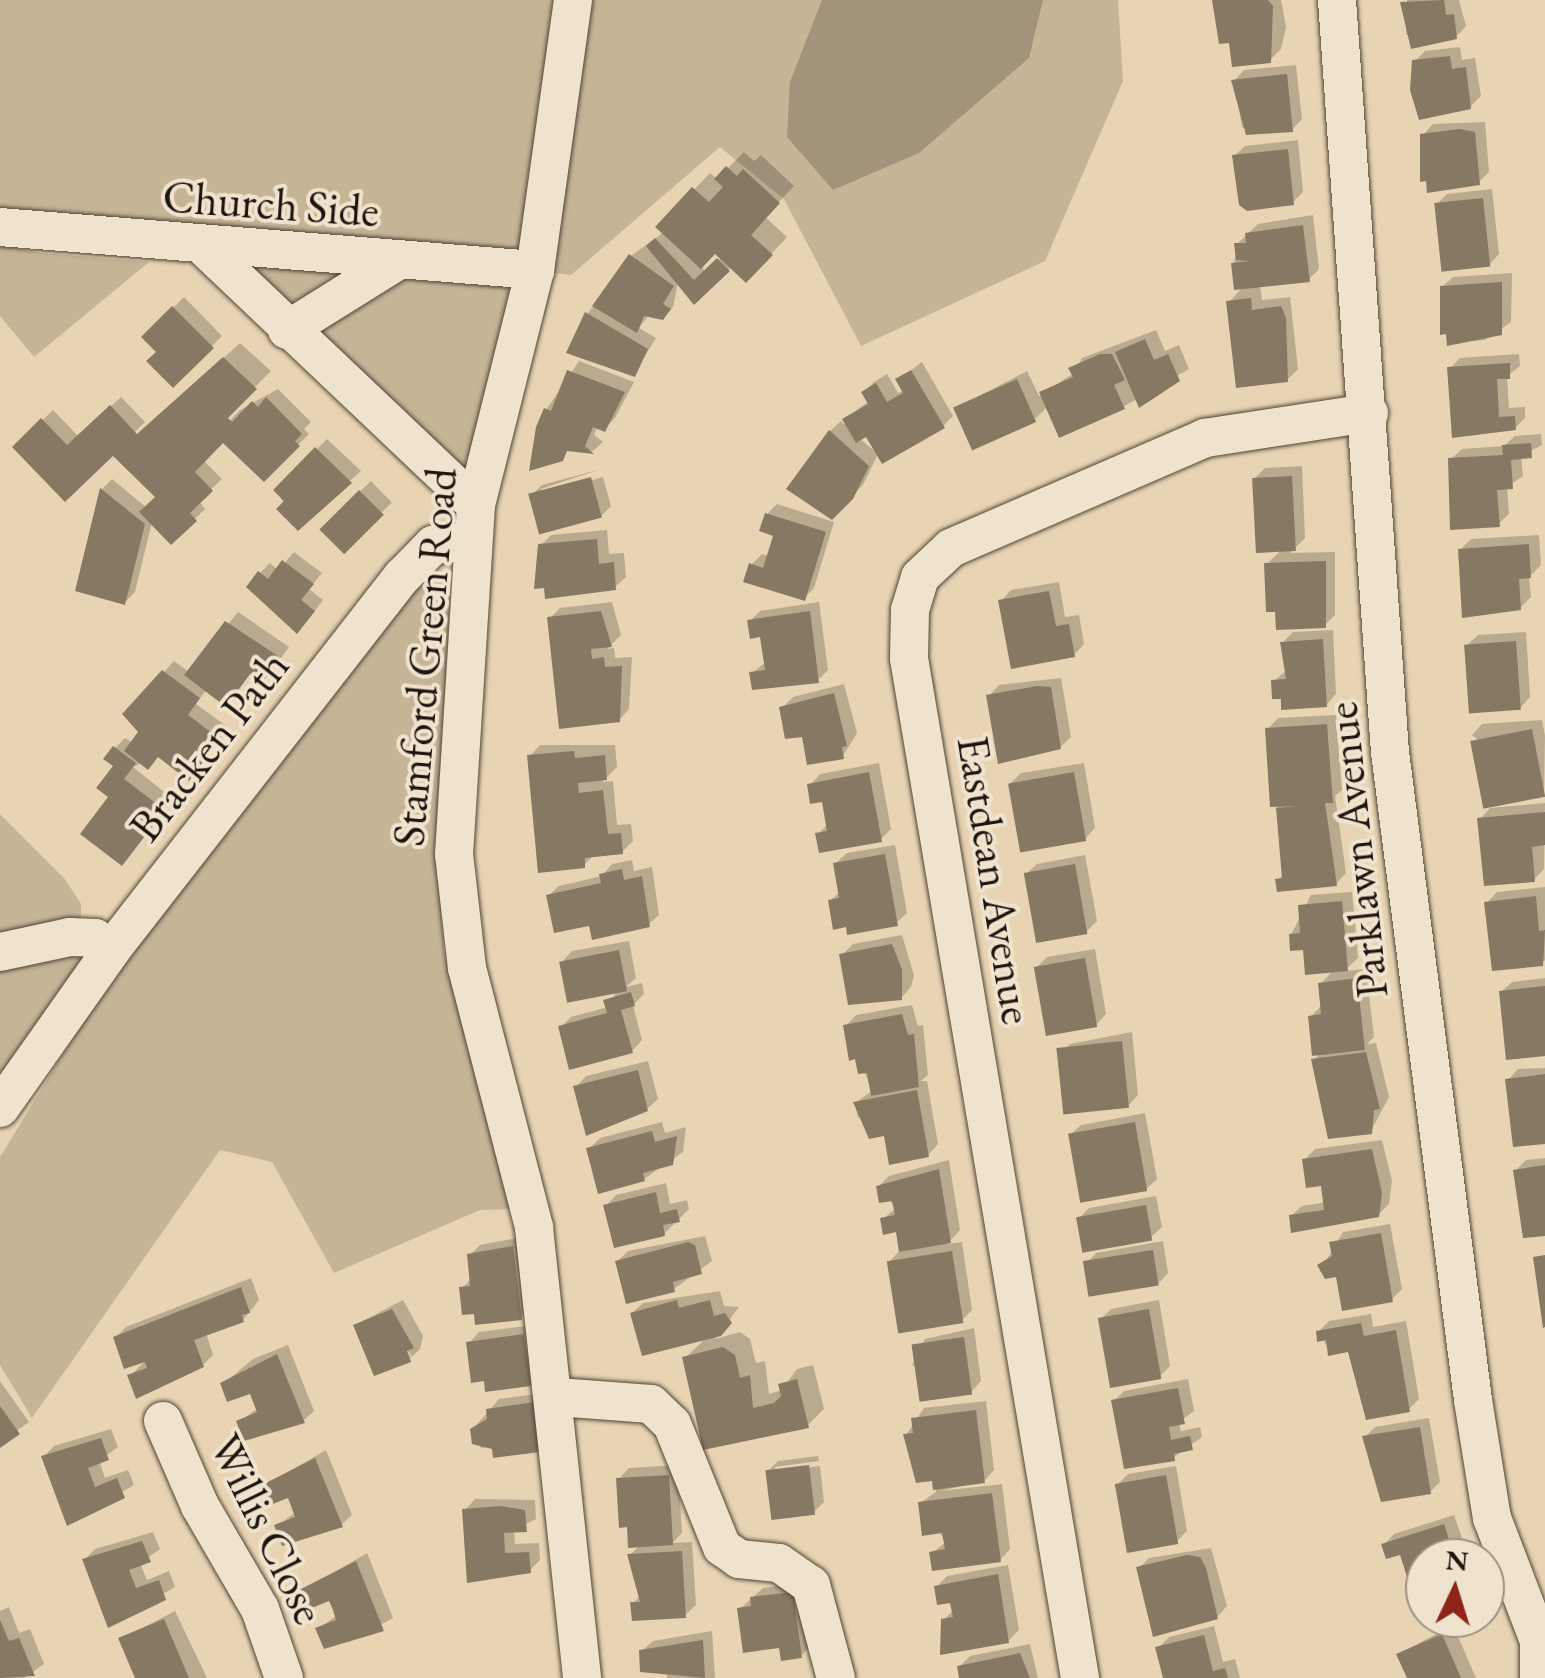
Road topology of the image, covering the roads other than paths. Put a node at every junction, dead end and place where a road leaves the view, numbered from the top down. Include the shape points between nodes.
1 (573, 0) edge
2 (1337, 0) edge
3 (0, 227) edge
4 (206, 248) junction
5 (396, 262) junction
6 (535, 270) junction
7 (287, 330) junction
8 (1369, 413) junction
9 (474, 523) junction
10 (112, 949) junction
11 (0, 952) edge
12 (0, 1108) edge
13 (557, 1397) junction
14 (163, 1421) dead end
15 (284, 1678) edge
16 (582, 1678) edge
17 (836, 1678) edge
18 (1080, 1678) edge
19 (1539, 1678) edge

1 - 6 street, Stamford Green Road
2 - 8 street, Parklawn Avenue
3 - 4 street, Church Side
4 - 5 street, Church Side
4 - 7 street
5 - 6 street, Church Side
5 - 7 street
6 - 9 street, Stamford Green Road
7 - 9 street
8 - 18 street, Eastdean Avenue via 1206,438 951,548 920,577 910,610 912,677
8 - 19 street, Parklawn Avenue via 1390,752 1454,1284 1492,1518 1540,1641
9 - 10 street, Bracken Path via 433,545 402,576
9 - 13 street, Stamford Green Road via 455,770 458,921 534,1228
10 - 11 street via 94,938 70,936
10 - 12 street, Bracken Path
13 - 16 street, Stamford Green Road
13 - 17 street via 651,1404 672,1424 722,1547 739,1559 779,1563 811,1585
14 - 15 street, Willis Close via 200,1506 260,1609

